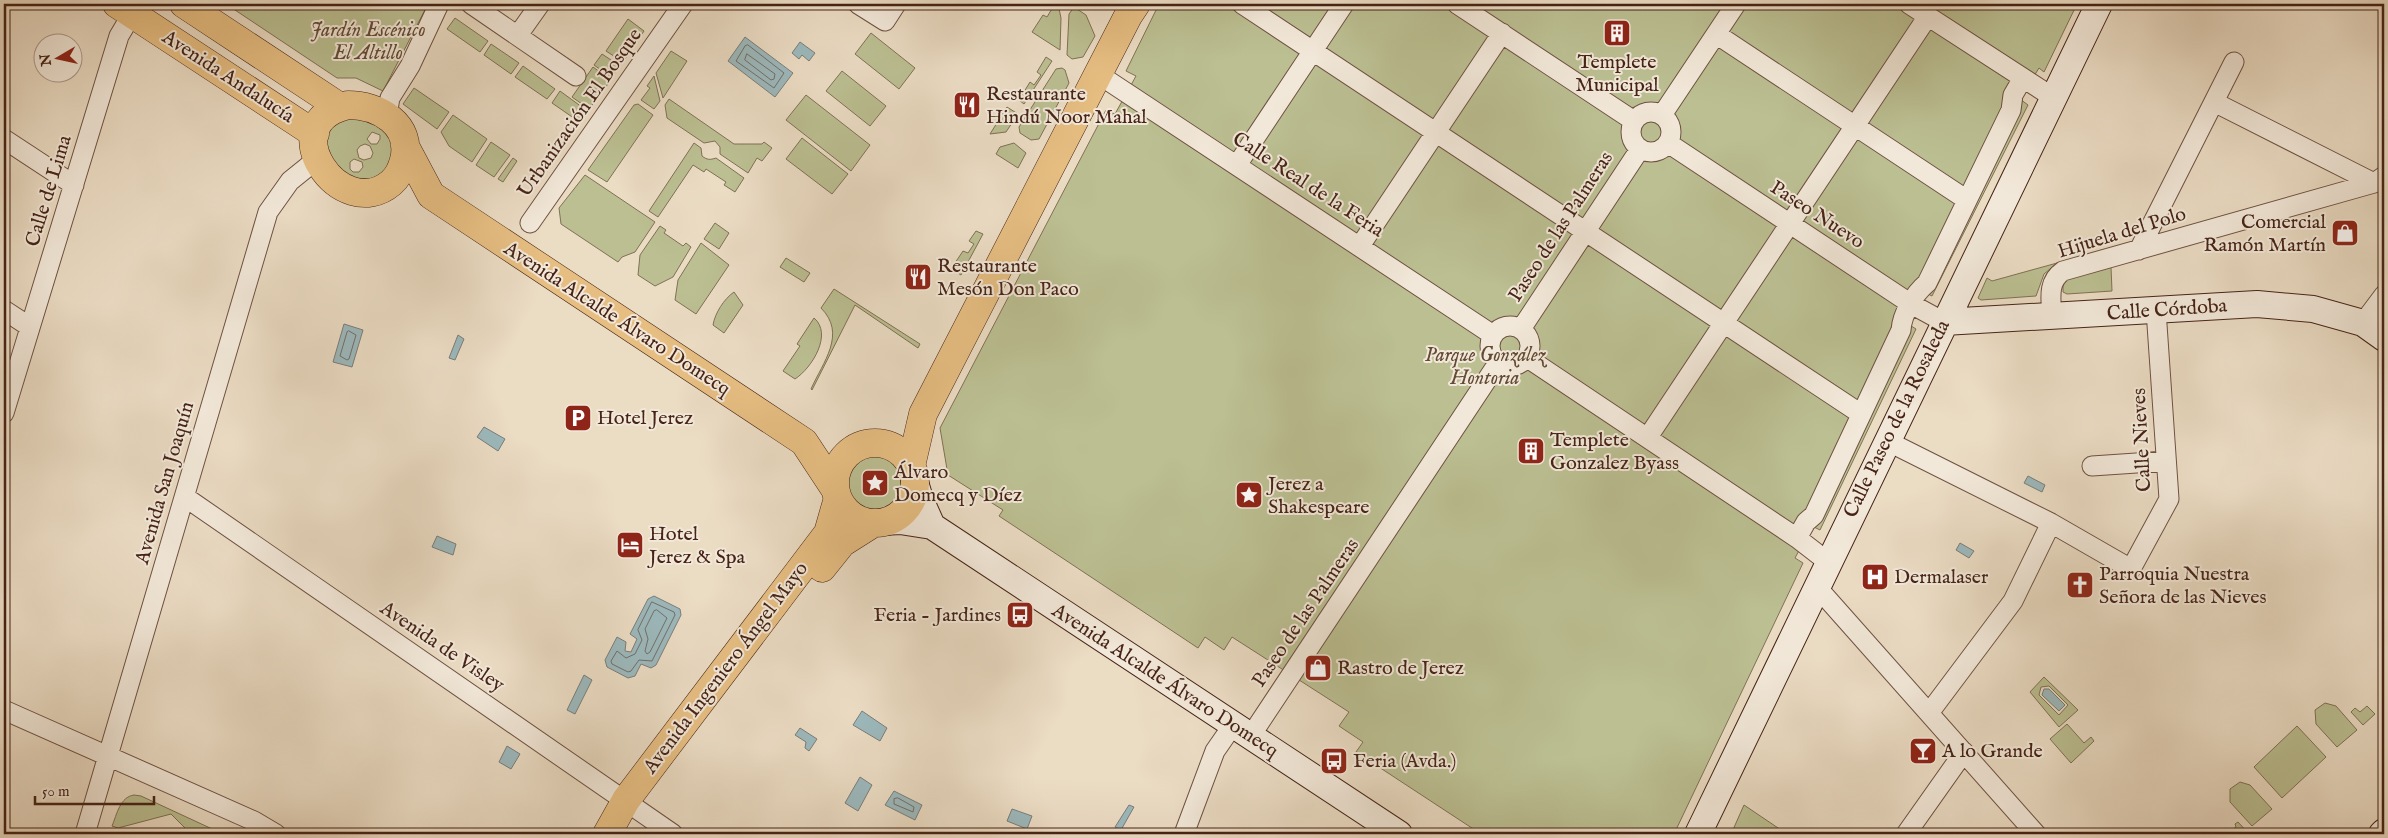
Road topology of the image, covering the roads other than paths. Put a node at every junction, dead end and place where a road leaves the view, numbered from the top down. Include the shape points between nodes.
1 (184, 4) edge
2 (439, 4) edge
3 (472, 4) edge
4 (540, 4) edge
5 (683, 4) edge
6 (858, 4) edge
7 (896, 4) edge
8 (1242, 4) edge
9 (1344, 4) edge
10 (1458, 4) edge
11 (1736, 4) edge
12 (1910, 4) edge
13 (2099, 4) edge
14 (1130, 7) edge
15 (124, 9) edge
16 (1928, 16) junction
17 (1502, 33) junction
18 (1716, 34) junction
19 (518, 35) junction
20 (1313, 51) junction
21 (2234, 62) dead end
22 (1098, 74) junction
23 (576, 76) dead end
24 (2023, 78) junction
25 (2054, 98) junction
26 (2214, 102) junction
27 (340, 106) junction
28 (388, 115) junction
29 (1662, 115) junction
30 (1634, 121) junction
31 (1855, 125) junction
32 (1436, 133) junction
33 (4, 139) edge
34 (1668, 143) junction
35 (405, 146) junction
36 (315, 147) junction
37 (1640, 149) junction
38 (1236, 165) junction
39 (2379, 180) edge
40 (74, 185) junction
41 (378, 191) junction
42 (431, 195) junction
43 (1967, 200) junction
44 (530, 223) dead end
45 (1789, 224) junction
46 (1585, 231) junction
47 (1360, 246) junction
48 (2139, 250) junction
49 (2384, 295) edge
50 (1911, 304) junction
51 (4, 310) edge
52 (2156, 310) junction
53 (2052, 318) junction
54 (1944, 322) junction
55 (2363, 323) junction
56 (1724, 324) junction
57 (30, 328) junction
58 (1521, 329) junction
59 (1493, 335) junction
60 (2384, 338) edge
61 (1526, 357) junction
62 (1498, 363) junction
63 (4, 413) edge
64 (922, 414) junction
65 (1862, 414) junction
66 (1648, 437) junction
67 (1887, 440) junction
68 (804, 442) junction
69 (870, 443) junction
70 (2166, 461) junction
71 (2092, 466) dead end
72 (912, 472) junction
73 (836, 493) junction
74 (184, 497) junction
75 (877, 523) junction
76 (2051, 523) junction
77 (932, 526) junction
78 (1797, 538) junction
79 (1828, 562) junction
80 (1816, 586) junction
81 (4, 710) edge
82 (1929, 712) junction
83 (1241, 731) junction
84 (1964, 752) junction
85 (109, 756) junction
86 (633, 805) junction
87 (85, 834) edge
88 (276, 834) edge
89 (607, 834) edge
90 (624, 834) edge
91 (673, 834) edge
92 (1184, 834) edge
93 (1398, 834) edge
94 (1698, 834) edge
95 (1906, 834) edge
96 (2036, 834) edge

1 - 27 main road, Avenida Andalucía
2 - 28 street via 410,66 390,98
3 - 19 street, Urbanización El Bosque
4 - 19 street
5 - 44 street, Urbanización El Bosque
6 - 7 street via 884,21
8 - 20 street
9 - 20 street
10 - 17 street
11 - 18 street
12 - 16 street
13 - 25 street, Calle Paseo de la Rosaleda
14 - 22 main road
15 - 36 main road, Avenida Andalucía
15 - 40 street, Calle de Lima via 119,36
16 - 24 street
16 - 31 street
17 - 30 street
17 - 32 street
18 - 29 street
18 - 31 street
19 - 23 street, Urbanización El Bosque
20 - 32 street
20 - 38 street
21 - 26 street
22 - 38 street, Calle Real de la Feria
22 - 64 main road
24 - 25 street
24 - 43 street
25 - 54 street, Calle Paseo de la Rosaleda
26 - 39 street
26 - 48 street
27 - 28 main road via 363,105
27 - 36 main road via 322,117
28 - 35 main road via 405,139
29 - 30 street via 1644,113
29 - 34 street via 1671,131
30 - 37 street via 1632,139
31 - 43 street
31 - 45 street
32 - 46 street
32 - 47 street
33 - 40 street
34 - 37 street via 1658,151
34 - 45 street, Paseo Nuevo
35 - 41 main road via 402,170 392,183
35 - 42 main road, Avenida Alcalde Álvaro Domecq
36 - 41 main road via 335,182 348,190 362,193
36 - 74 street, Avenida San Joaquín via 268,212
37 - 46 street, Paseo de las Palmeras
38 - 47 street, Calle Real de la Feria
39 - 48 street, Hijuela del Polo
40 - 57 street, Calle de Lima
41 - 42 main road, Avenida Alcalde Álvaro Domecq
42 - 68 main road, Avenida Alcalde Álvaro Domecq
43 - 50 street via 1927,283
45 - 50 street, Paseo Nuevo
45 - 56 street
46 - 56 street
46 - 58 street, Paseo de las Palmeras
47 - 59 street, Calle Real de la Feria
48 - 53 street, Hijuela del Polo via 2063,271 2054,277 2051,286
49 - 55 street
50 - 54 street, Paseo Nuevo
50 - 65 street
51 - 57 street
52 - 53 street, Calle Córdoba
52 - 55 street, Calle Córdoba via 2257,304 2313,309
52 - 70 street, Calle Nieves
53 - 54 street, Calle Córdoba
54 - 67 street, Calle Paseo de la Rosaleda
55 - 60 street, Calle Córdoba
56 - 65 street
56 - 66 street
57 - 63 street, Calle de Lima
58 - 59 street via 1502,327
58 - 61 street via 1528,339
59 - 62 street via 1489,347
61 - 62 street via 1517,365
61 - 66 street
62 - 83 street, Paseo de las Palmeras
64 - 69 main road
64 - 72 main road
65 - 78 street via 1814,515
66 - 78 street
67 - 76 street
67 - 79 street, Calle Paseo de la Rosaleda
68 - 69 main road
68 - 73 main road, Avenida Alcalde Álvaro Domecq
69 - 72 main road via 893,447 903,455
69 - 73 main road via 845,456 838,468
70 - 71 street
70 - 76 street, Calle Nieves via 2169,499 2131,569
72 - 75 main road via 914,492 908,504 900,514
72 - 77 street
73 - 75 main road via 851,515
73 - 86 main road, Avenida Ingeniero Ángel Mayo via 828,533
74 - 85 street, Avenida San Joaquín
74 - 86 street, Avenida de Visley
75 - 77 street, Avenida Alcalde Álvaro Domecq via 900,521
75 - 86 main road, Avenida Ingeniero Ángel Mayo via 842,543
76 - 82 street via 2013,601
77 - 83 street, Avenida Alcalde Álvaro Domecq
78 - 79 street
79 - 80 street, Calle Paseo de la Rosaleda
80 - 82 street
80 - 94 street, Calle Paseo de la Rosaleda
81 - 85 street
82 - 84 street
83 - 92 street, Paseo de las Palmeras via 1215,751
83 - 93 street, Avenida Alcalde Álvaro Domecq
84 - 95 street
84 - 96 street
85 - 87 street, Avenida San Joaquín
85 - 88 street
86 - 89 main road, Avenida Ingeniero Ángel Mayo
86 - 90 main road, Avenida Ingeniero Ángel Mayo
86 - 91 street, Avenida de Visley

